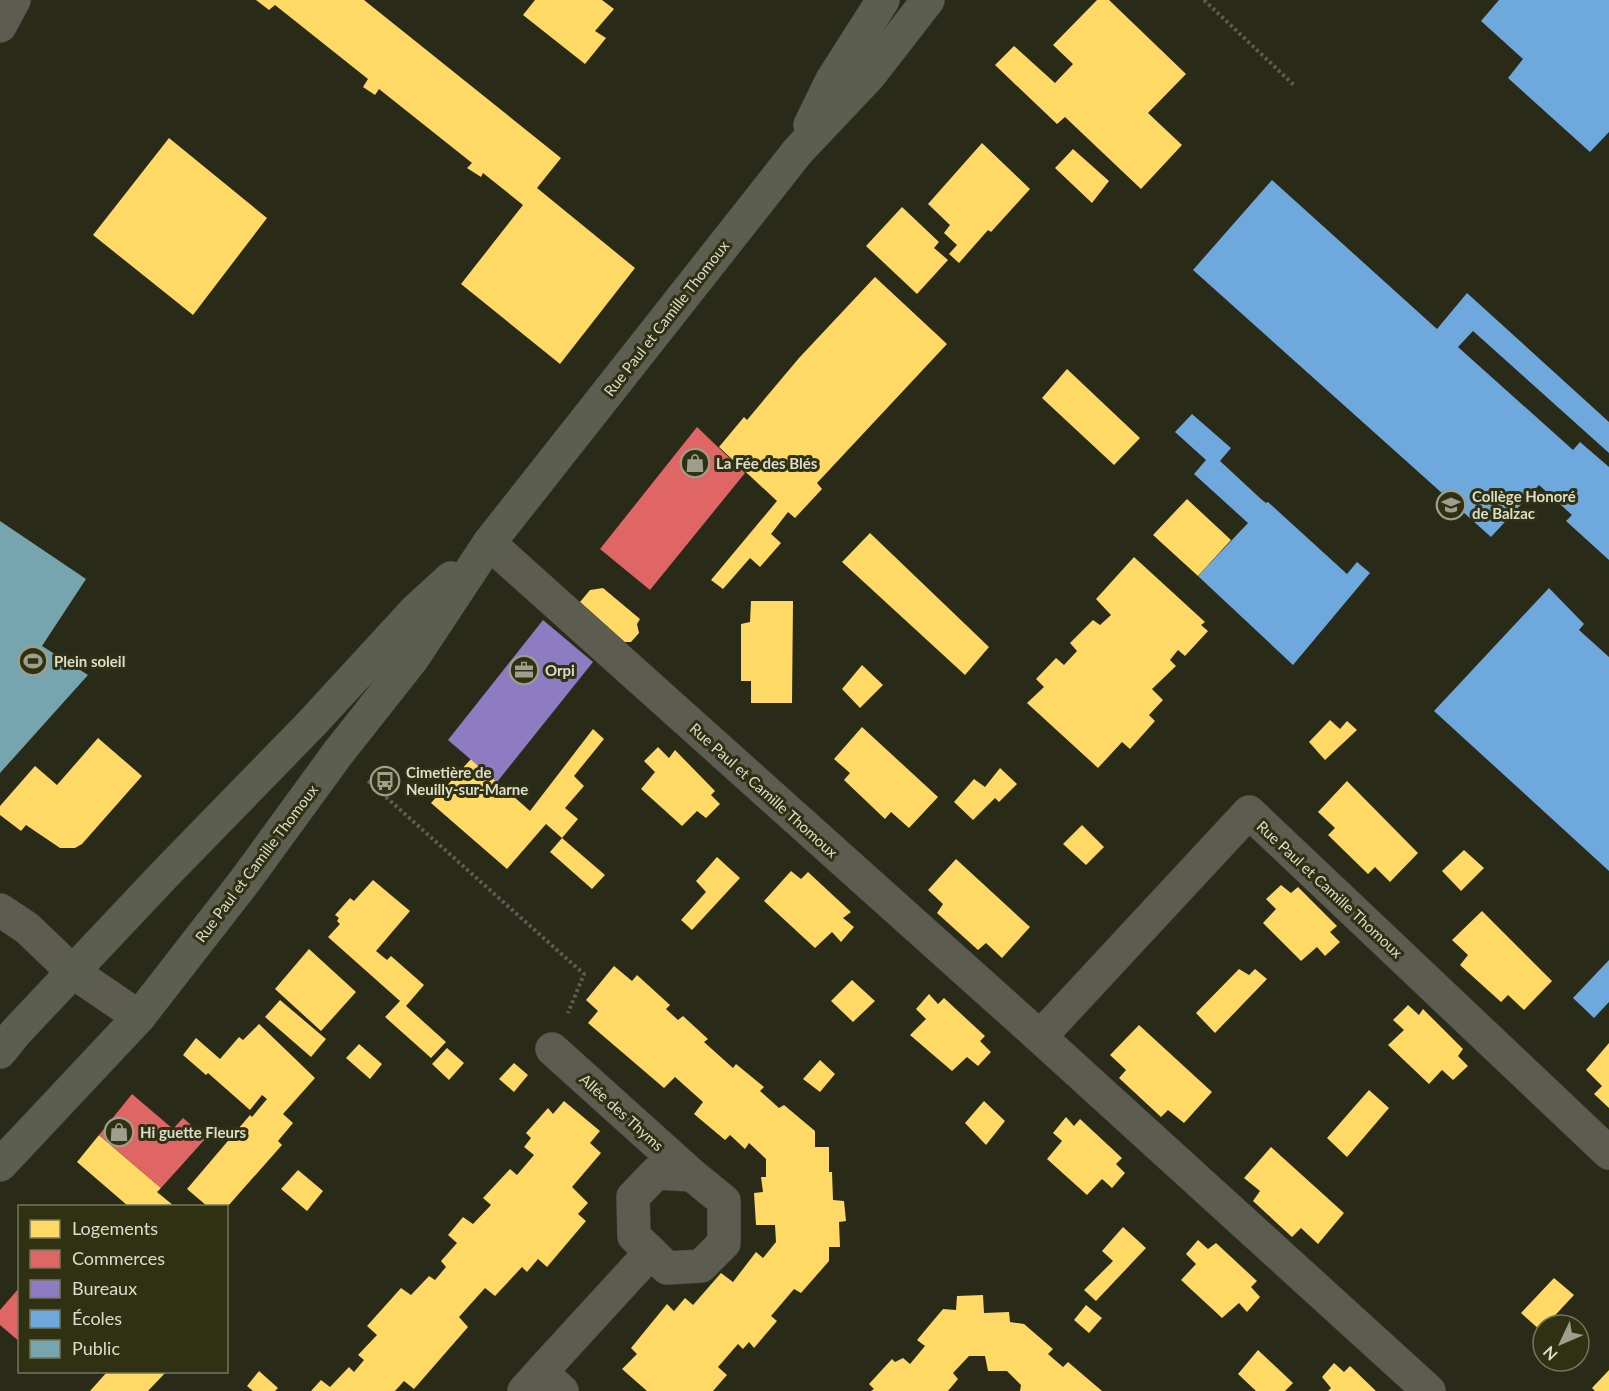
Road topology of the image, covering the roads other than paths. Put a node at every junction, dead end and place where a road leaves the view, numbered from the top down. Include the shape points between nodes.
1 (14, 0) edge
2 (883, 0) edge
3 (928, 0) edge
4 (0, 26) edge
5 (798, 151) junction
6 (489, 543) junction
7 (0, 910) edge
8 (73, 972) junction
9 (139, 1017) junction
10 (1040, 1037) junction
11 (552, 1049) dead end
12 (0, 1052) edge
13 (1609, 1153) edge
14 (0, 1165) edge
15 (692, 1175) junction
16 (651, 1252) junction
17 (542, 1385) edge
18 (1429, 1391) edge

1 - 4 street
2 - 5 main road, Rue Paul et Camille Thomoux via 832,80
3 - 5 main road, Rue Paul et Camille Thomoux via 869,76
5 - 6 main road, Rue Paul et Camille Thomoux
6 - 8 main road, Rue Paul et Camille Thomoux via 416,610
6 - 9 main road, Rue Paul et Camille Thomoux via 414,658
6 - 10 street, Rue Paul et Camille Thomoux
7 - 8 street via 27,928
8 - 9 street
8 - 12 main road, Rue Paul et Camille Thomoux
9 - 14 main road, Rue Paul et Camille Thomoux
10 - 13 street, Rue Paul et Camille Thomoux via 1249,812
10 - 18 street, Rue Paul et Camille Thomoux
11 - 15 street, Allée des Thyms
15 - 16 street, Allée des Thyms via 656,1173 633,1197 634,1236
15 - 16 street, Allée des Thyms via 724,1202 724,1243 701,1266 667,1268
16 - 17 street

